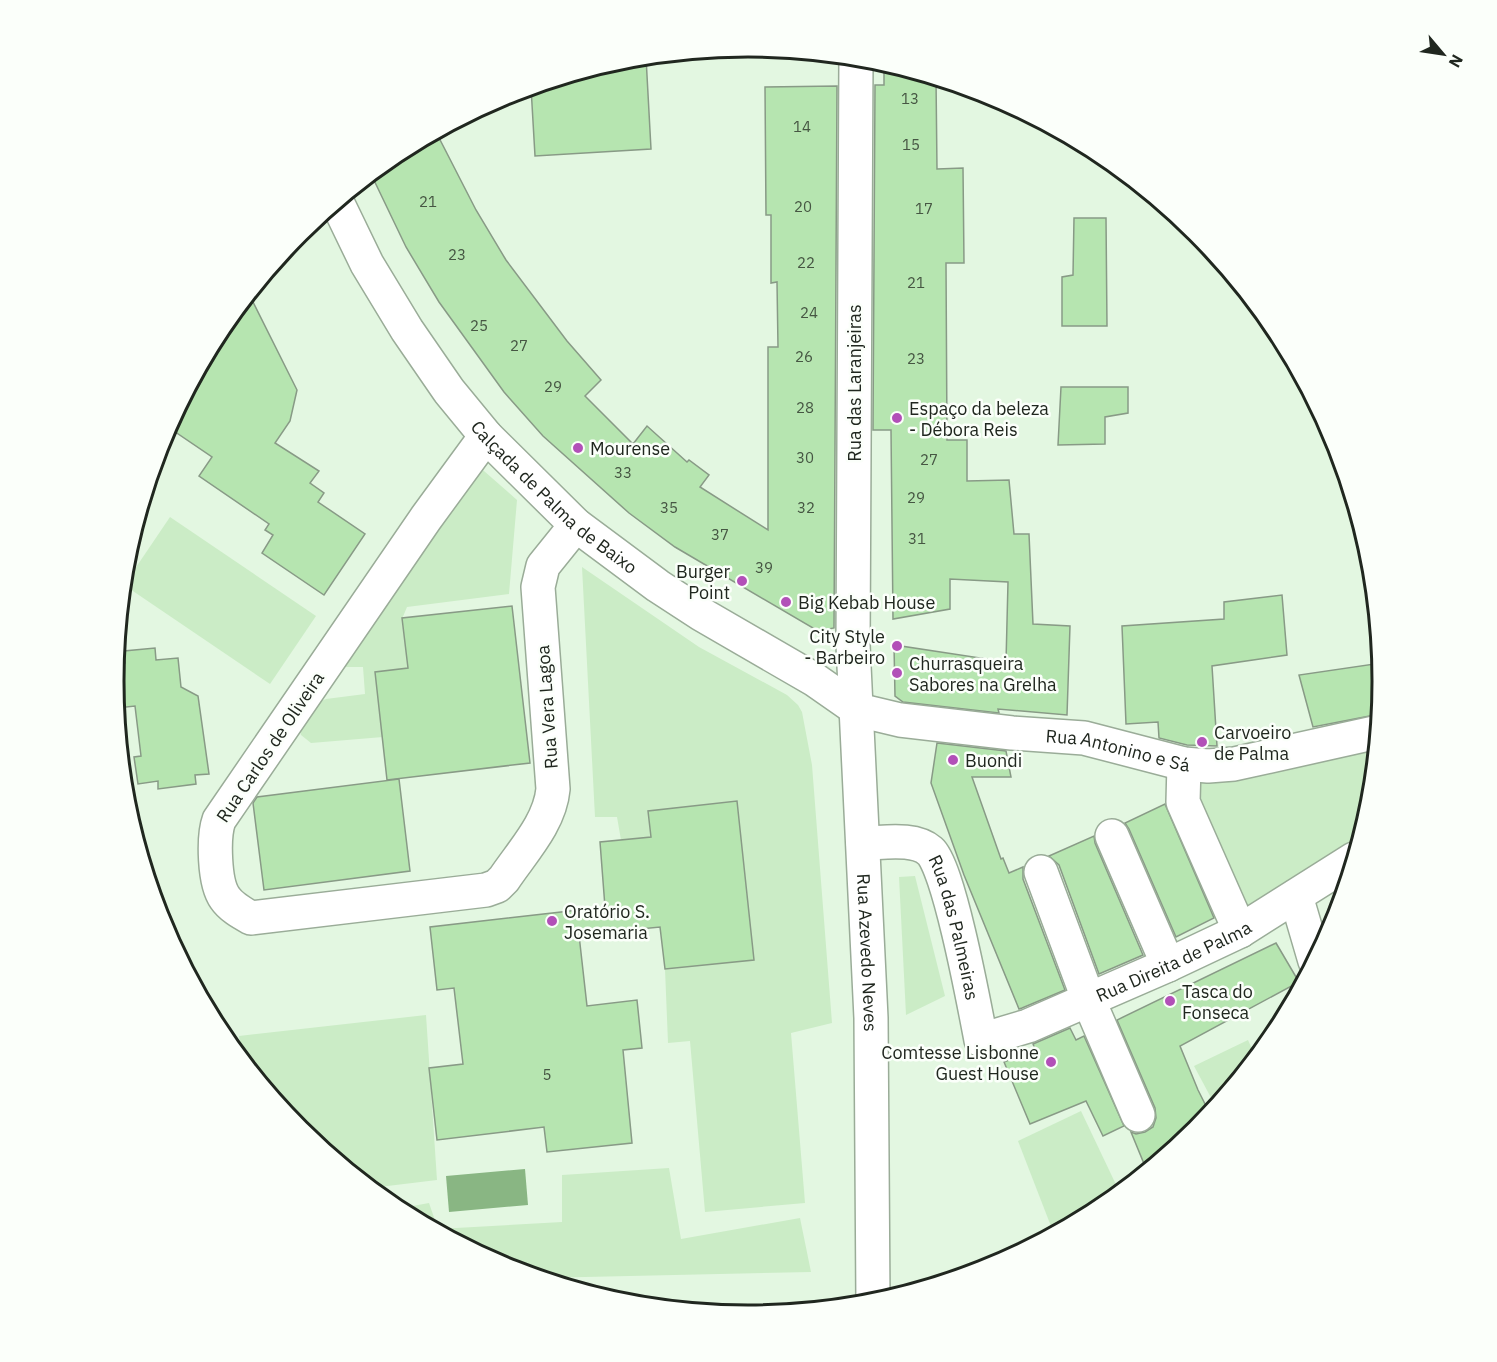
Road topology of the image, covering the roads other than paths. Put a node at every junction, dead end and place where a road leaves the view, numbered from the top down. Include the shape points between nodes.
1 (856, 67) edge
2 (340, 209) edge
3 (486, 436) junction
4 (576, 525) junction
5 (858, 710) junction
6 (1370, 734) edge
7 (1184, 764) junction
8 (1112, 836) dead end
9 (863, 843) junction
10 (1344, 865) edge
11 (1041, 872) dead end
12 (497, 886) joint
13 (1296, 896) junction
14 (1240, 931) junction
15 (1312, 949) edge
16 (1168, 965) junction
17 (1089, 1001) junction
18 (981, 1040) joint
19 (1138, 1115) dead end
20 (873, 1292) edge

1 - 5 street, Rua das Laranjeiras via 853,645
2 - 3 street, Calçada de Palma de Baixo via 406,330 449,392
3 - 4 street, Calçada de Palma de Baixo
3 - 12 street, Rua Carlos de Oliveira via 219,820 215,838 224,898 251,918
4 - 5 street, Calçada de Palma de Baixo via 675,597
4 - 12 street, Rua Vera Lagoa via 543,566 538,587 551,804
5 - 7 street, Rua Antonino e Sá via 900,720 1084,738
5 - 9 street, Rua Azevedo Neves
6 - 7 street, Rua Antonino e Sá via 1234,764
7 - 14 street via 1183,802
8 - 16 street
9 - 18 street, Rua das Palmeiras via 909,843 929,849 935,856 969,975
9 - 20 street, Rua Azevedo Neves via 871,1018
10 - 13 street, Rua Direita de Palma
11 - 17 street
13 - 14 street, Rua Direita de Palma
13 - 15 street
14 - 16 street, Rua Direita de Palma
16 - 17 street, Rua Direita de Palma
17 - 18 street, Rua Direita de Palma
17 - 19 street

